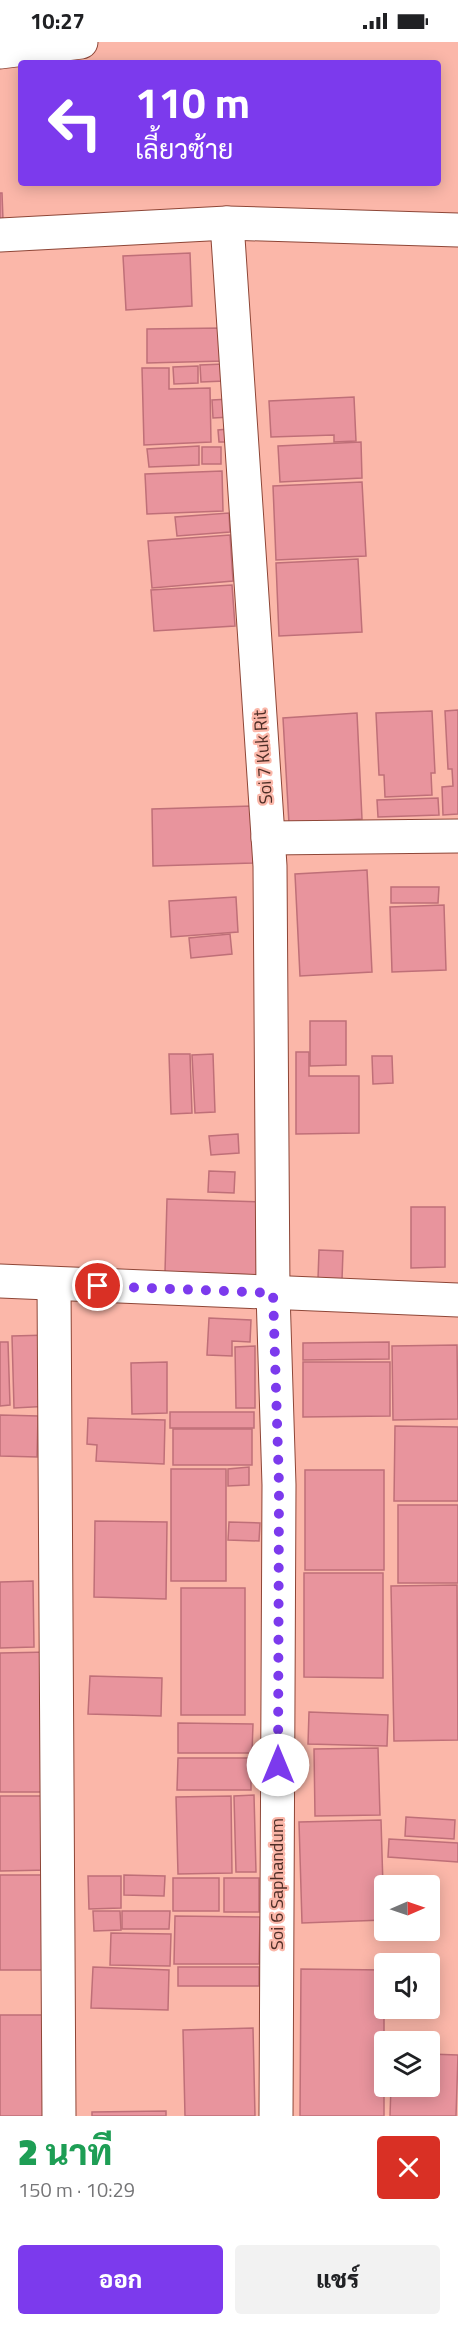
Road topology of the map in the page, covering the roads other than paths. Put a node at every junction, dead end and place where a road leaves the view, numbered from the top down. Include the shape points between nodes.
1 (81, 42) edge
2 (0, 52) edge
3 (227, 223) junction
4 (458, 230) edge
5 (0, 235) edge
6 (458, 836) edge
7 (268, 837) junction
8 (0, 1281) edge
9 (54, 1284) junction
10 (273, 1293) junction
11 (458, 1300) edge
12 (59, 2116) edge
13 (276, 2116) edge

1 - 2 street
3 - 4 street
3 - 5 street
3 - 7 street, Soi 7 Kuk Rit
6 - 7 street
7 - 10 street, Soi 7 Kuk Rit
8 - 9 street
9 - 10 street
9 - 12 street
10 - 11 street
10 - 13 street, Soi 6 Saphandum via 279,1485

